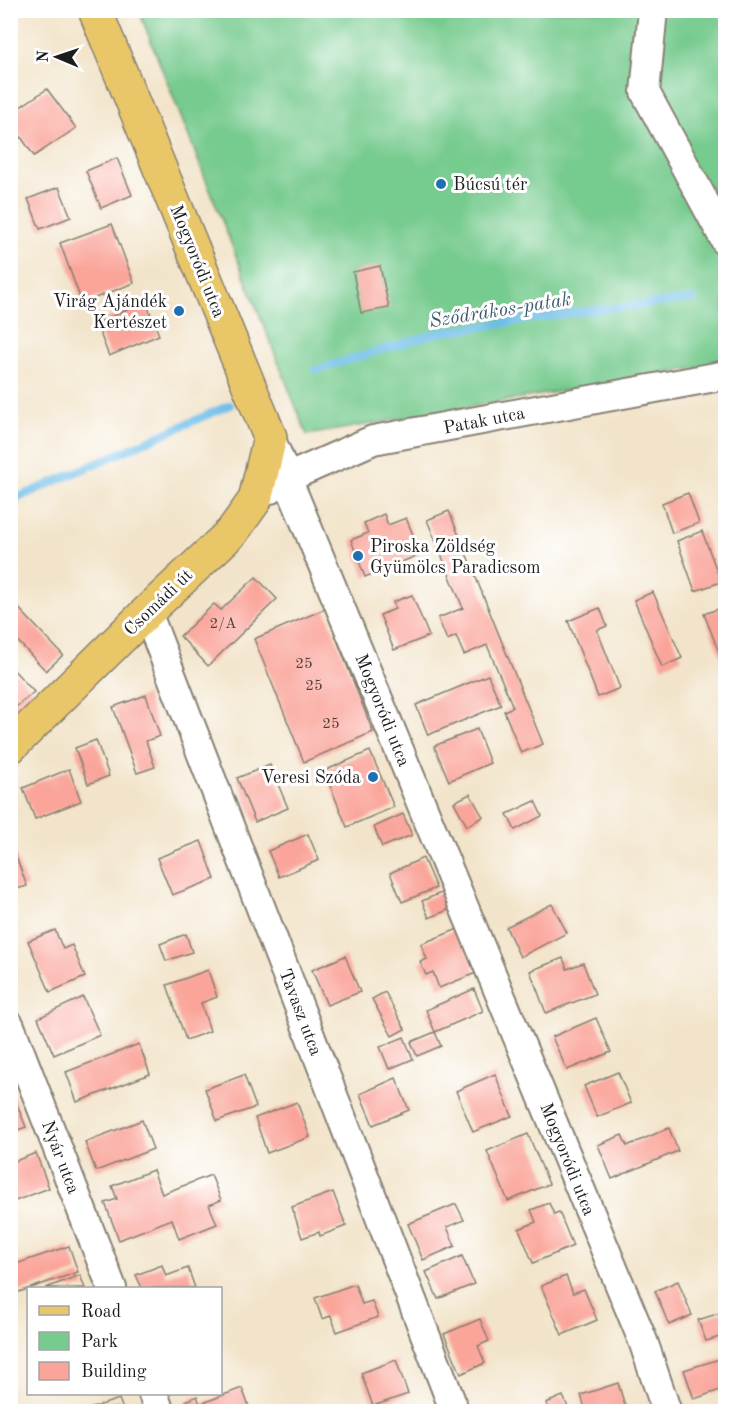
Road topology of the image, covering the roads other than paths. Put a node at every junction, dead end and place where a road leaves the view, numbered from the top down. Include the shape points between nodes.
1 (95, 10) edge
2 (653, 10) edge
3 (726, 242) edge
4 (726, 375) edge
5 (270, 436) junction
6 (287, 478) junction
7 (255, 500) junction
8 (147, 612) junction
9 (10, 747) edge
10 (10, 1026) edge
11 (112, 1287) edge
12 (153, 1395) edge
13 (160, 1412) edge
14 (455, 1412) edge
15 (667, 1412) edge

1 - 5 main road, Mogyoródi utca
2 - 3 street via 645,92
4 - 6 street, Patak utca via 373,440
5 - 6 street, Mogyoródi utca
5 - 7 main road, Csomádi út
6 - 7 street, Patak utca
6 - 15 street, Mogyoródi utca via 643,1341
7 - 8 main road, Csomádi út via 232,532
8 - 9 main road, Csomádi út
8 - 14 street, Tavasz utca
10 - 11 street, Nyár utca
12 - 13 street

